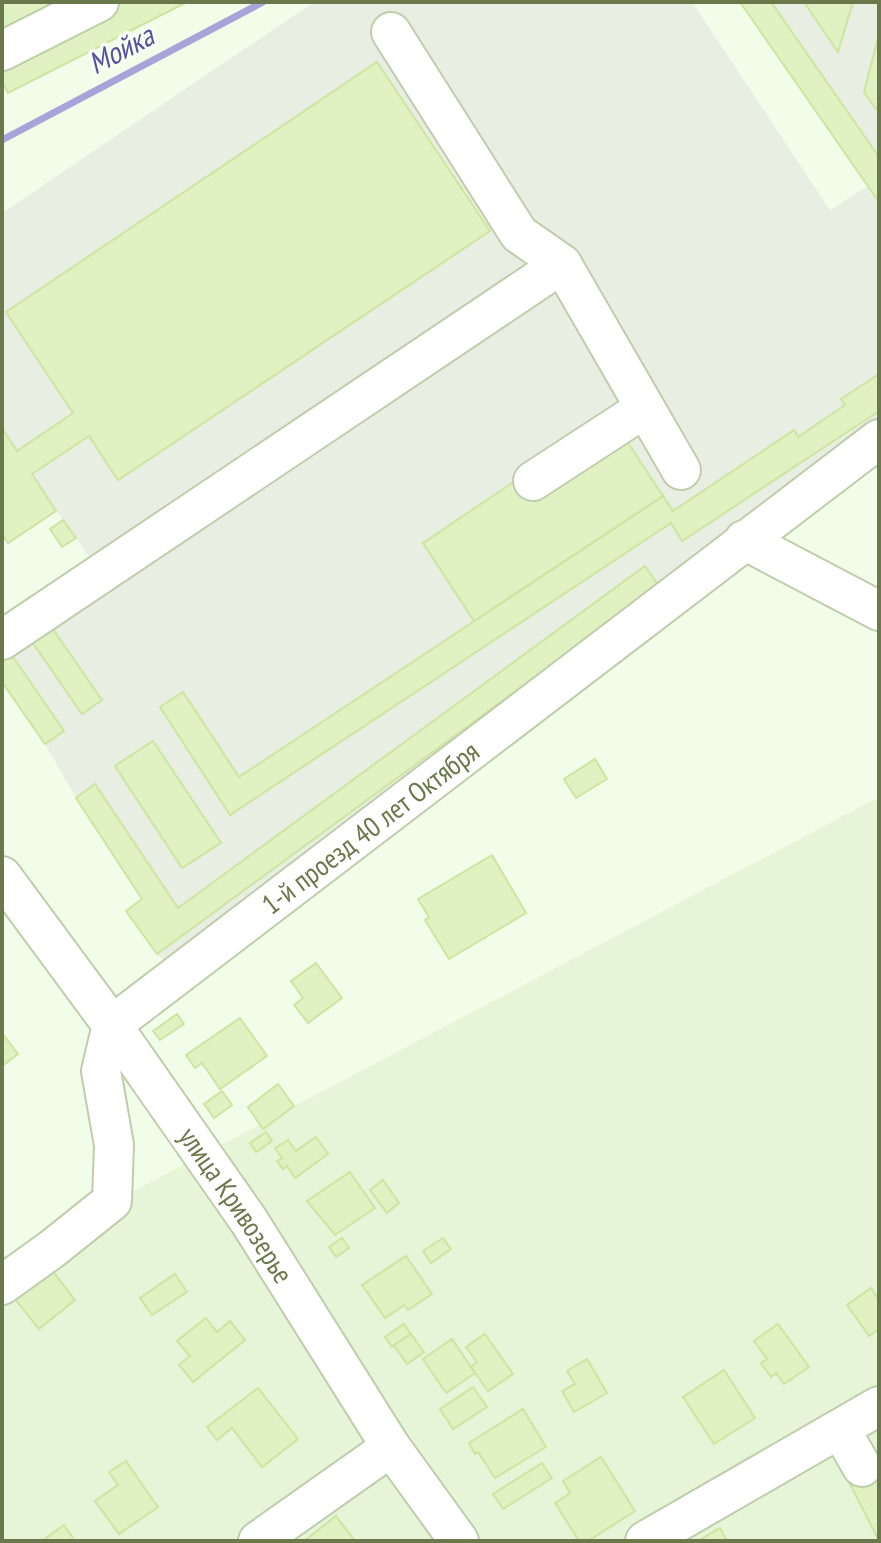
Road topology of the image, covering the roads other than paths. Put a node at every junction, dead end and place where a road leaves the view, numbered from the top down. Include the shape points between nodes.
1 (99, 2) edge
2 (391, 32) dead end
3 (2, 51) edge
4 (562, 264) junction
5 (645, 408) junction
6 (879, 439) edge
7 (681, 470) dead end
8 (533, 481) dead end
9 (744, 540) junction
10 (879, 611) edge
11 (2, 640) edge
12 (2, 876) edge
13 (112, 1025) junction
14 (2, 1285) edge
15 (879, 1406) edge
16 (840, 1429) junction
17 (391, 1447) junction
18 (862, 1467) dead end
19 (258, 1541) edge
20 (459, 1541) edge
21 (645, 1541) edge

1 - 3 street
2 - 4 street via 519,234
4 - 5 street
4 - 11 street
5 - 7 street
5 - 8 street
6 - 9 street, 1-й проезд 40 лет Октября
9 - 10 street
9 - 13 street, 1-й проезд 40 лет Октября
12 - 13 street, улица Кривозерье
13 - 14 street via 101,1071 114,1145 112,1201
13 - 17 street, улица Кривозерье via 249,1221
15 - 16 street
16 - 18 street
16 - 21 street
17 - 19 street
17 - 20 street, улица Кривозерье

